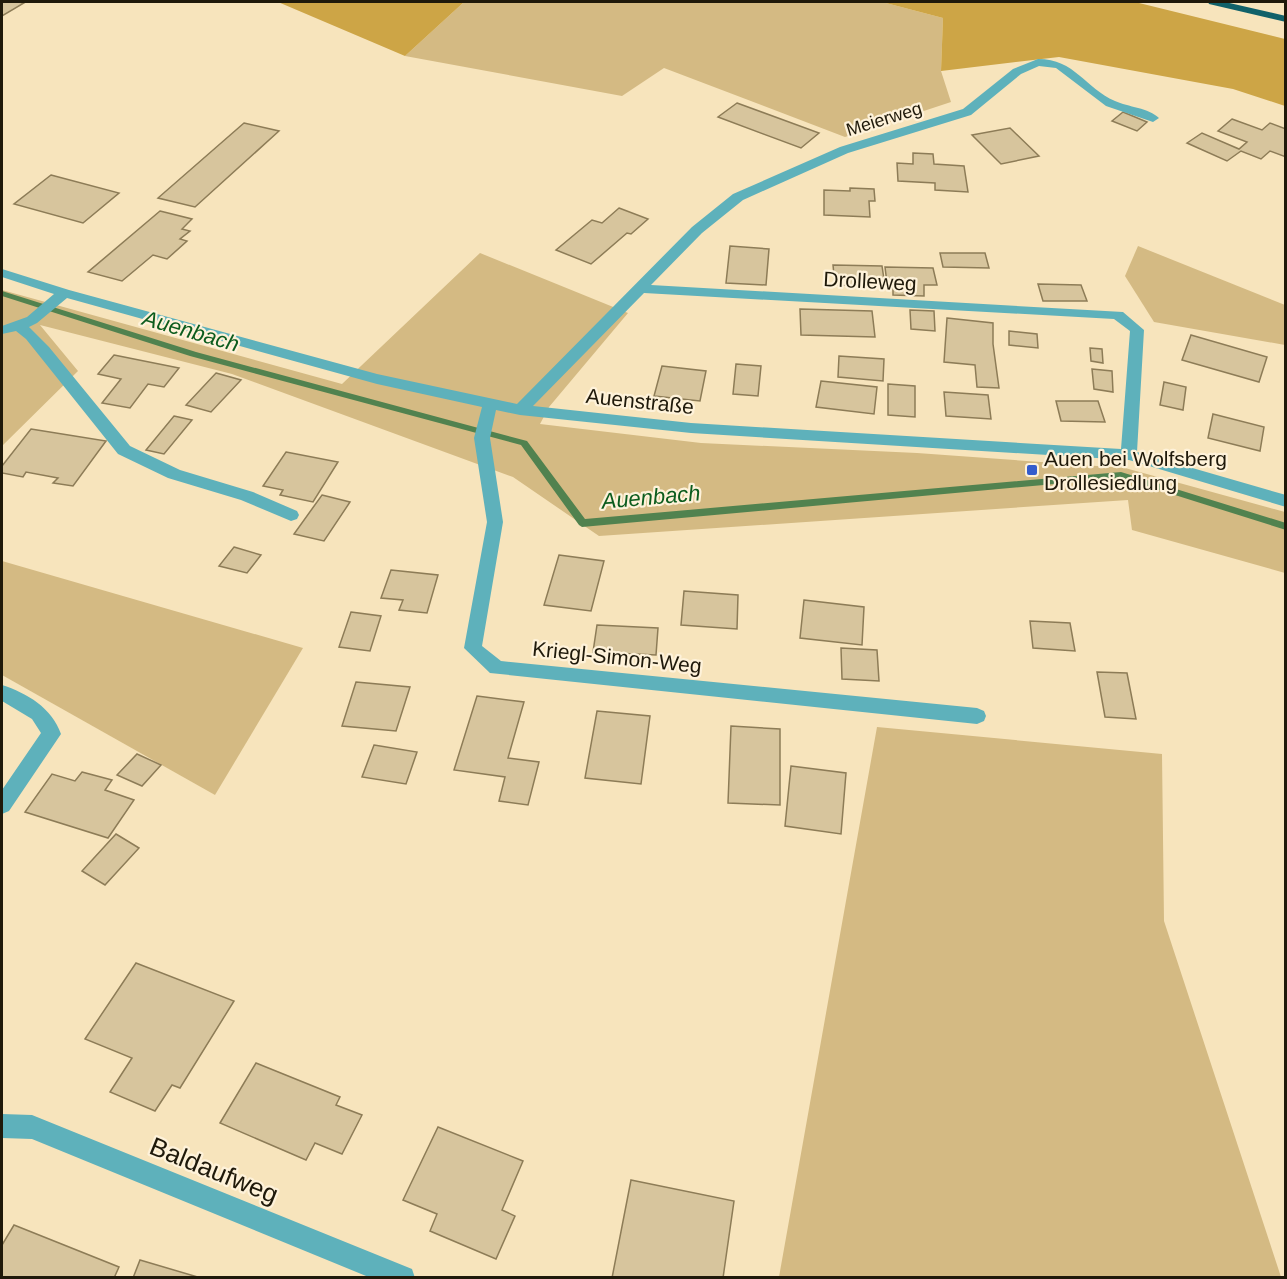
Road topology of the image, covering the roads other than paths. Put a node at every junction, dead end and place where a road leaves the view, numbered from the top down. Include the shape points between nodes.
1 (1213, 2) edge
2 (1286, 19) edge
3 (1154, 118) dead end
4 (2, 273) edge
5 (640, 289) junction
6 (59, 297) junction
7 (25, 323) junction
8 (2, 330) edge
9 (490, 404) junction
10 (520, 411) junction
11 (1129, 455) junction
12 (1286, 501) edge
13 (291, 515) dead end
14 (2, 692) edge
15 (976, 716) dead end
16 (2, 805) edge
17 (2, 1126) edge
18 (403, 1278) edge

1 - 2 highway
3 - 5 street, Meierweg via 1105,101 1073,72 1037,63 1026,67 967,112 844,150 738,198 698,230
4 - 6 street, Auenstraße
5 - 10 street
5 - 11 street, Drolleweg via 1118,315 1137,330
6 - 7 street
6 - 9 street, Auenstraße via 376,379
7 - 8 street
7 - 13 street via 31,336 124,450 174,474 247,496
9 - 10 street, Auenstraße
9 - 15 street, Kriegl-Simon-Weg via 484,429 495,522 473,648 496,668
10 - 11 street, Auenstraße via 691,428
11 - 12 street, Auenstraße
14 - 16 street via 44,716 51,734
17 - 18 street, Baldaufweg via 32,1127

